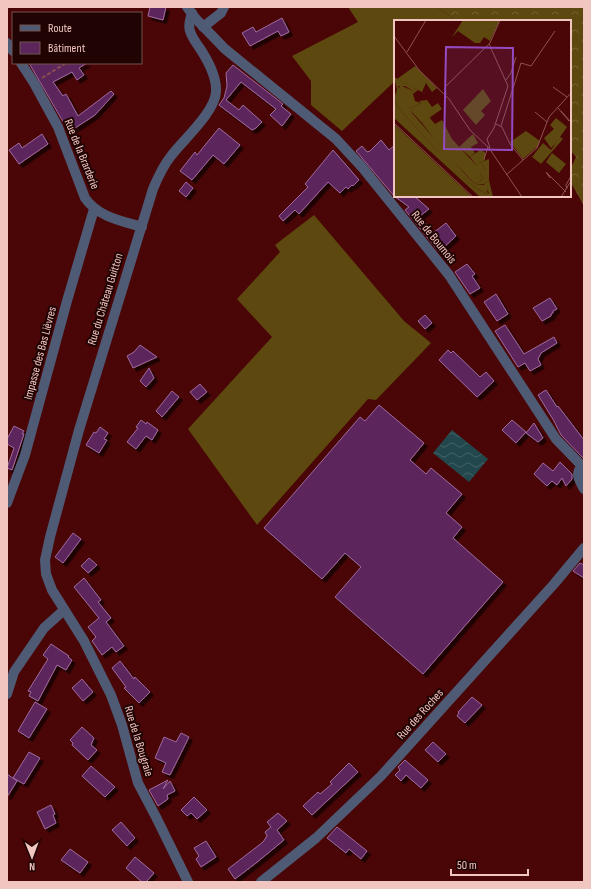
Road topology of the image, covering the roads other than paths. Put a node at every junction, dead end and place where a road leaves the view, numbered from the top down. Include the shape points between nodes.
1 (224, 7) edge
2 (191, 13) edge
3 (203, 27) junction
4 (22, 64) edge
5 (94, 209) junction
6 (142, 227) junction
7 (583, 467) edge
8 (584, 489) edge
9 (7, 503) edge
10 (584, 548) edge
11 (64, 610) junction
12 (7, 694) edge
13 (188, 882) edge
14 (261, 882) edge

1 - 3 street via 222,13
2 - 3 street, Rue de Boumois
2 - 6 street, Rue du Château Guitton via 190,31 206,58 214,78 216,93 207,113 171,156 160,174
3 - 7 street, Rue de Boumois via 225,49 336,139 362,167 449,275 556,439
4 - 5 street, Rue de la Brarderie via 58,127 85,198
5 - 6 street via 101,214
5 - 9 street, Impasse des Bas Lièvres via 25,455
6 - 11 street, Rue du Château Guitton via 79,430 45,560 46,574 52,590
7 - 8 street via 577,474
10 - 14 street, Rue des Roches via 382,776 316,838
11 - 12 street via 44,628 14,672
11 - 13 street, Rue de la Bougraie via 84,641 111,695 138,783

